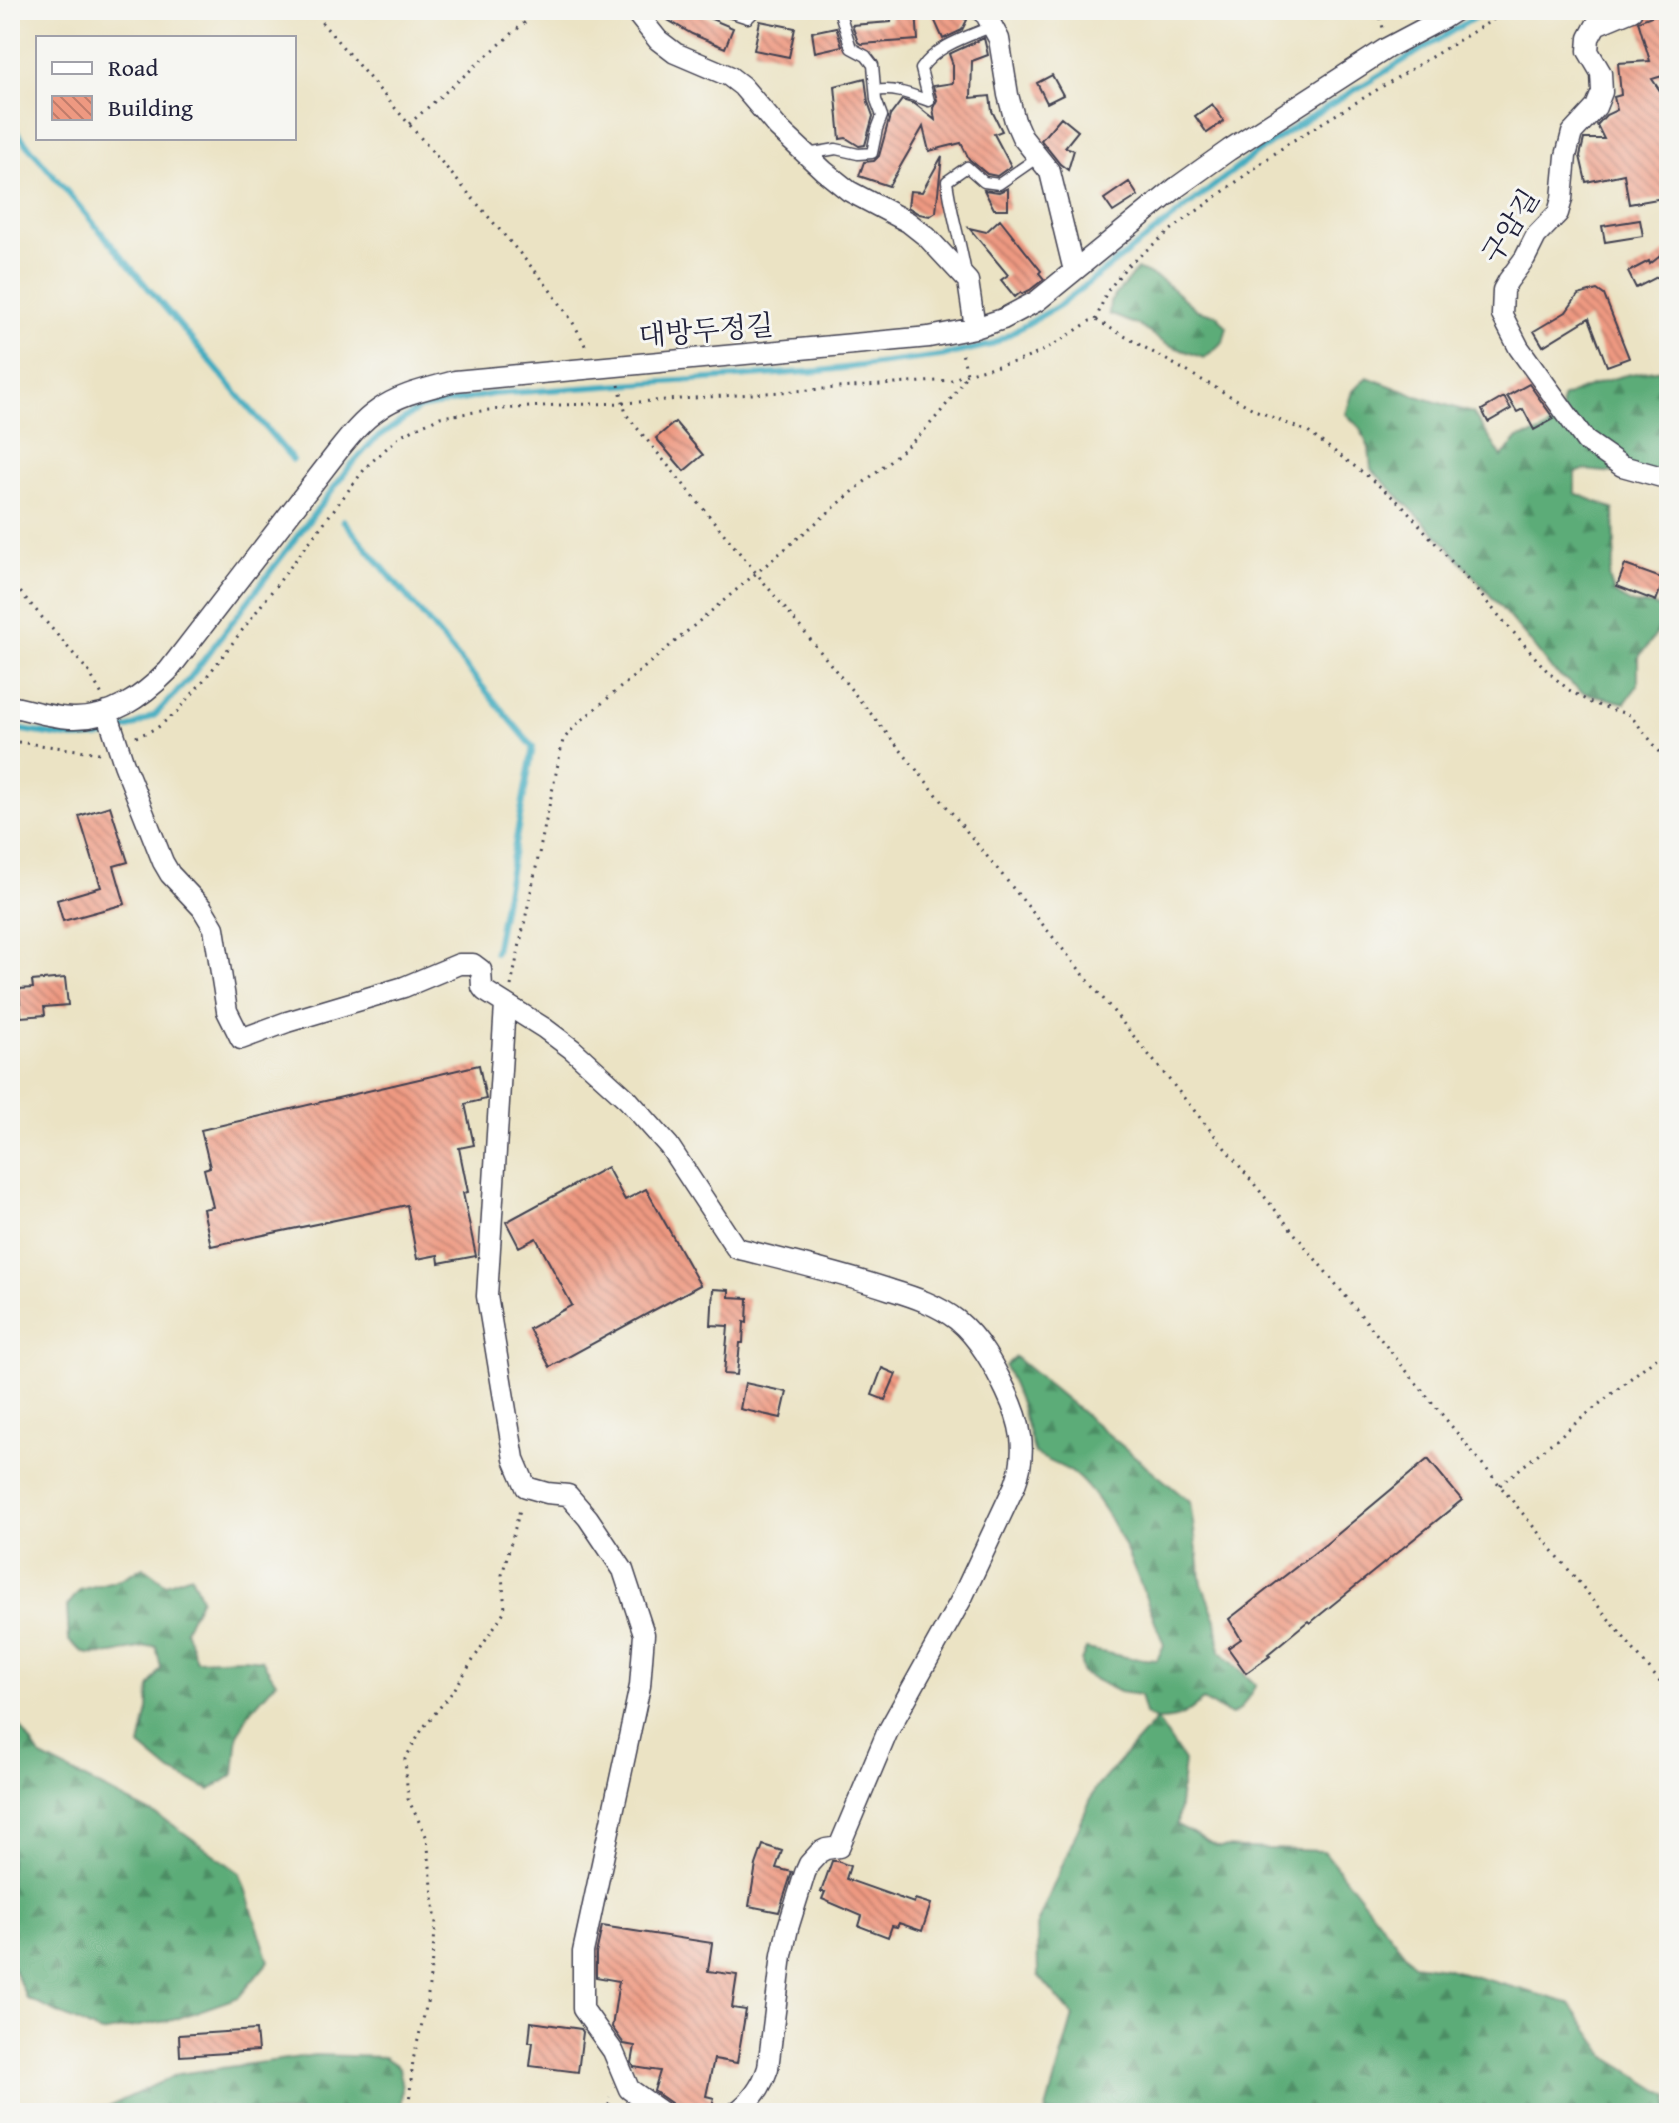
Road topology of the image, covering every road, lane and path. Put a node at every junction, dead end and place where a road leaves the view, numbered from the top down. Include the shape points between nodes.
1 (311, 10) edge
2 (539, 10) edge
3 (634, 10) edge
4 (723, 10) edge
5 (756, 10) edge
6 (839, 10) edge
7 (1456, 10) edge
8 (1509, 10) edge
9 (1632, 10) edge
10 (986, 18) edge
11 (876, 91) junction
12 (409, 124) junction
13 (805, 154) junction
14 (1038, 157) junction
15 (1074, 271) junction
16 (968, 281) junction
17 (1096, 320) junction
18 (975, 328) junction
19 (964, 364) dead end
20 (595, 368) junction
21 (967, 373) junction
22 (622, 397) dead end
23 (623, 403) junction
24 (1669, 479) edge
25 (757, 574) junction
26 (10, 580) edge
27 (10, 706) edge
28 (108, 716) junction
29 (10, 741) edge
30 (118, 746) junction
31 (1669, 763) edge
32 (505, 1005) junction
33 (1669, 1347) edge
34 (1500, 1485) junction
35 (526, 1487) junction
36 (1669, 1693) edge
37 (408, 2113) edge
38 (663, 2113) edge
39 (735, 2113) edge

1 - 12 path
2 - 12 path
3 - 13 street via 675,53 742,86
4 - 5 lane via 748,18
6 - 11 lane via 851,48 873,65
7 - 15 street, 대방두정길 via 1229,150
8 - 17 path via 1289,143 1183,221 1127,266 1106,293
9 - 24 street, 구암길 via 1596,25 1589,38 1588,51 1601,73 1602,92 1596,107 1572,133 1558,213 1536,236 1503,290 1502,315 1519,348 1586,441 1622,466
10 - 11 lane via 928,58 921,69 929,101
10 - 14 street via 999,39 1015,121
11 - 13 lane via 882,116 872,153 836,149
12 - 20 path via 541,278 580,334
13 - 16 street via 849,191 908,222
14 - 15 street via 1050,172
14 - 16 lane via 999,184 984,182 967,167 947,181
15 - 18 street, 대방두정길 via 1037,301
16 - 18 street
17 - 21 path via 1025,358
17 - 31 path via 1255,410 1308,432 1365,474 1403,506 1549,673 1591,703 1630,715
18 - 20 street, 대방두정길 via 929,337
19 - 21 path
20 - 28 street, 대방두정길 via 455,381 380,408 338,451 168,671 148,692
21 - 23 path via 952,380
21 - 25 path via 919,436
22 - 23 path
23 - 25 path via 648,443
23 - 30 path via 440,417 401,435 367,466 179,710 157,728
25 - 32 path via 563,740
25 - 34 path
26 - 28 path via 89,672
27 - 28 street, 대방두정길 via 72,718
28 - 30 street
29 - 30 path via 97,753
30 - 32 street via 163,862 214,928 227,1011 241,1039 466,963 481,970 482,987
32 - 35 street via 487,1296 514,1459
32 - 39 street via 572,1049 628,1100 669,1146 736,1248 876,1285 956,1319 985,1353 1021,1428 1020,1473 961,1600 887,1733 839,1847 820,1852 809,1864 782,1955 768,2068 764,2081
33 - 34 path
34 - 36 path
35 - 37 path via 502,1575 505,1610 405,1759 408,1799 427,1838 436,1924
35 - 38 street via 568,1495 588,1518 623,1570 644,1634 640,1686 583,1952 583,2009 613,2051 629,2089

